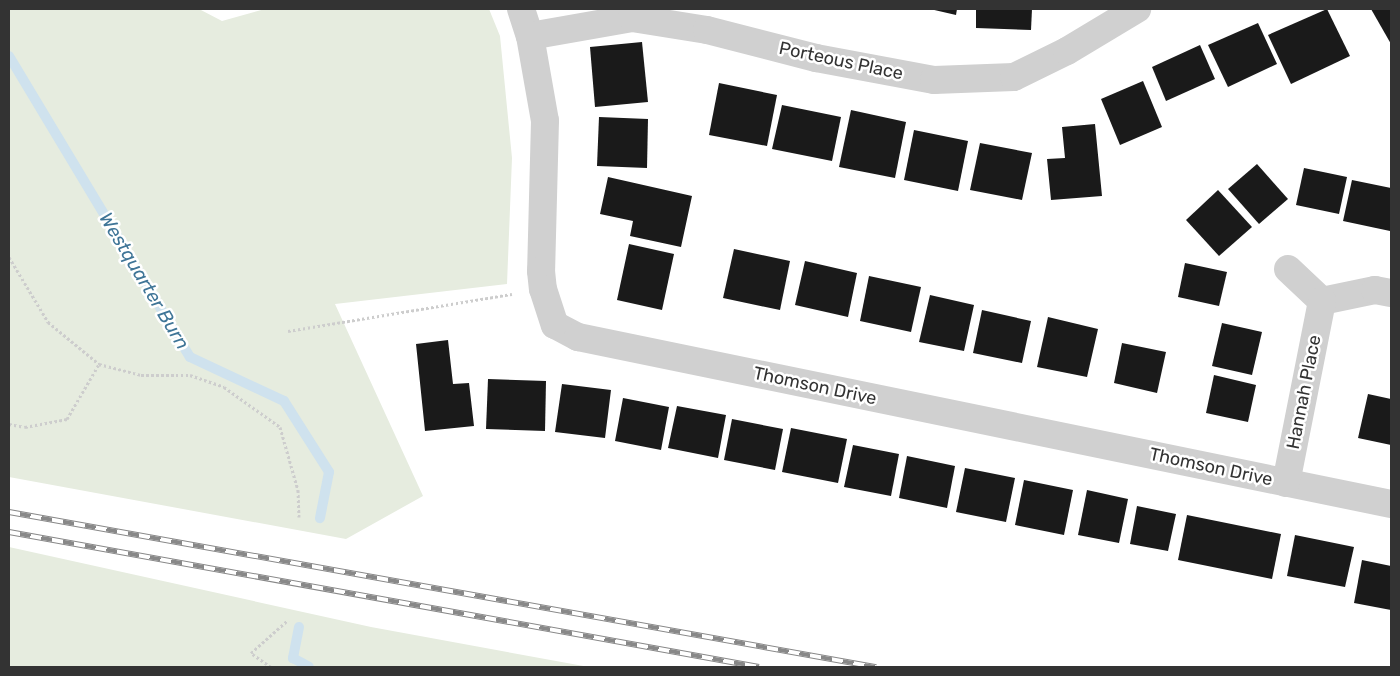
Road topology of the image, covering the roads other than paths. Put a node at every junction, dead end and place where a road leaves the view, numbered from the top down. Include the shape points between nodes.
1 (522, 9) edge
2 (1127, 12) edge
3 (530, 36) junction
4 (1288, 269) dead end
5 (1383, 291) edge
6 (1322, 301) junction
7 (1286, 483) junction
8 (1391, 504) edge

1 - 3 street, Thomson Drive
2 - 3 street, Porteous Place via 1067,52 1014,77 934,80 816,58 706,30 632,18
3 - 7 street, Thomson Drive via 545,121 542,280 555,325 578,337
4 - 6 street
5 - 6 street
6 - 7 street, Hannah Place
7 - 8 street, Thomson Drive

